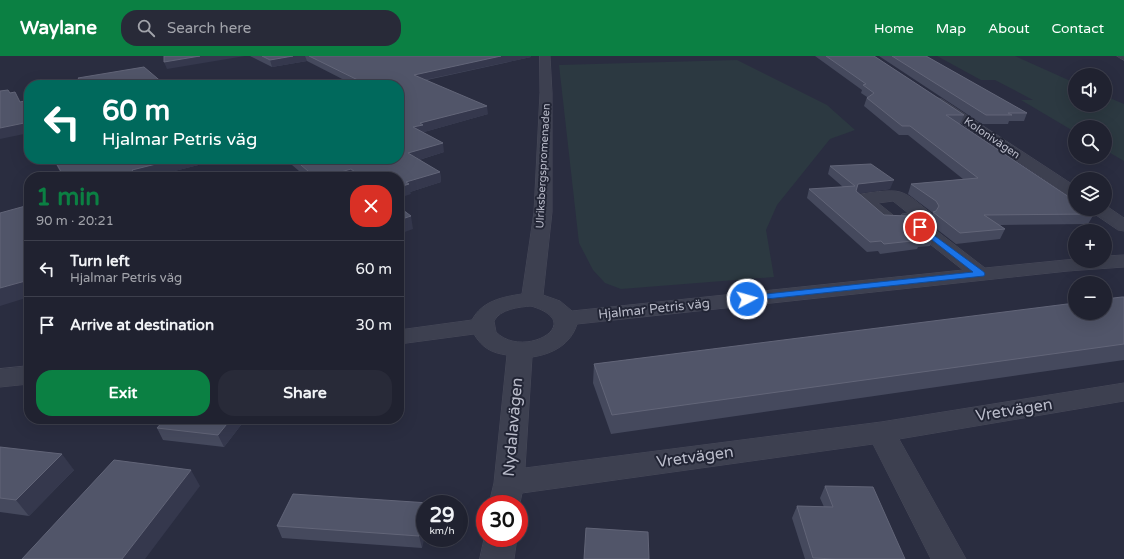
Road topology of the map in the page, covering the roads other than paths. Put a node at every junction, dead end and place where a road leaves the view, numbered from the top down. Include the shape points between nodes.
1 (545, 56) edge
2 (929, 96) edge
3 (1068, 188) edge
4 (1109, 216) edge
5 (908, 218) edge
6 (1124, 226) edge
7 (1124, 261) edge
8 (981, 274) junction
9 (532, 299) junction
10 (566, 318) junction
11 (483, 326) junction
12 (404, 336) edge
13 (520, 350) junction
14 (24, 376) edge
15 (0, 378) edge
16 (1124, 392) edge
17 (880, 432) junction
18 (507, 493) edge
19 (499, 547) edge
20 (497, 559) edge
21 (949, 559) edge

1 - 9 street, Ulriksbergspromenaden via 543,212
2 - 3 street, Kolonivägen
4 - 6 street
5 - 8 street
7 - 8 street, Hjalmar Petris väg
8 - 10 street, Hjalmar Petris väg
9 - 10 street via 554,305
9 - 11 street via 498,306 484,318
10 - 13 street via 564,334 557,340 534,350
11 - 12 street
11 - 13 street via 484,333 490,340 498,345
13 - 18 street, Nydalavägen
14 - 15 street
16 - 17 street, Vretvägen
17 - 18 street, Vretvägen
17 - 21 street
19 - 20 street

